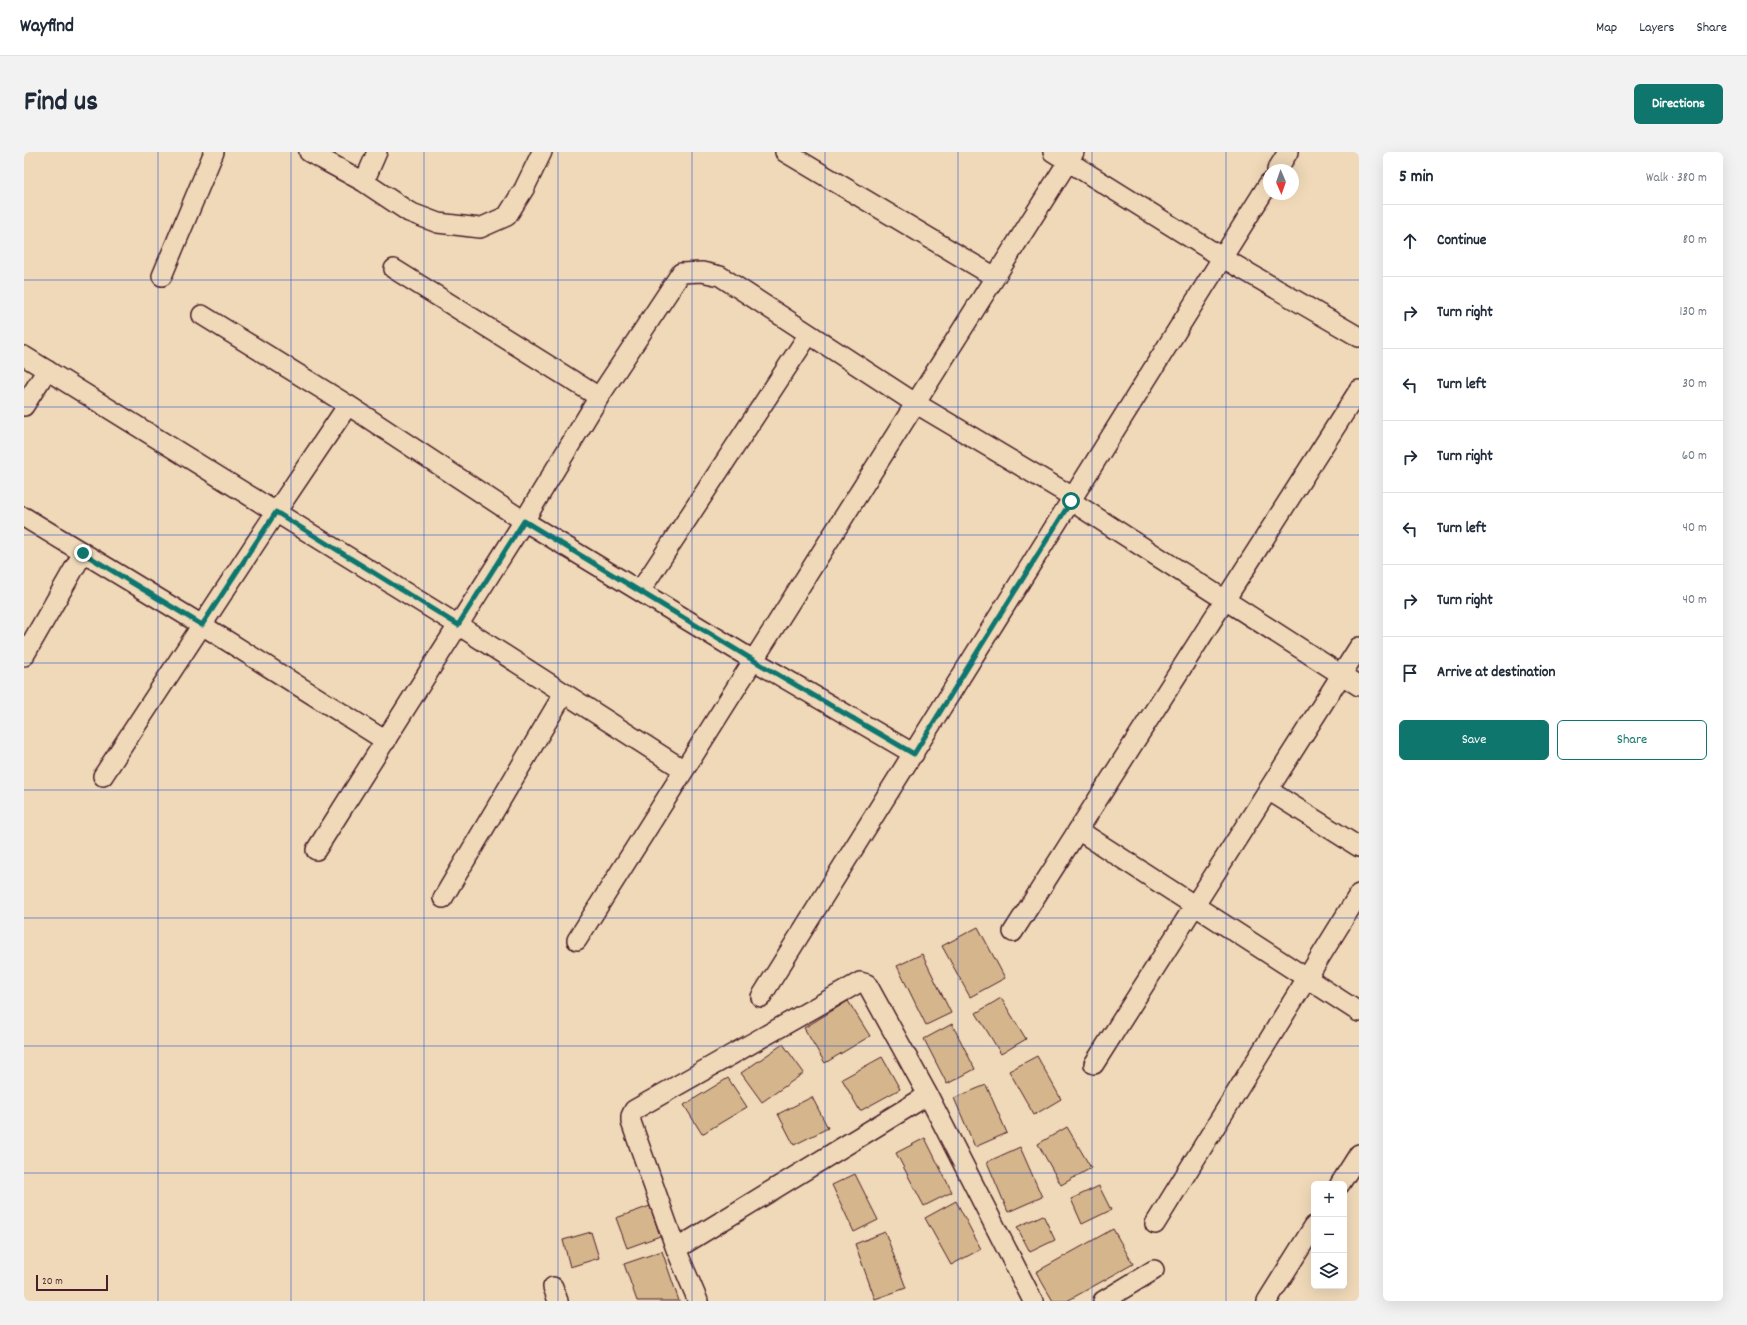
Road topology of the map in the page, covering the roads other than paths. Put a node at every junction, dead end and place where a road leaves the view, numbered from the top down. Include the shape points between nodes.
1 (214, 152) edge
2 (309, 152) edge
3 (377, 152) edge
4 (542, 152) edge
5 (785, 152) edge
6 (1288, 152) edge
7 (1065, 155) edge
8 (1281, 164) edge
9 (364, 182) junction
10 (1263, 193) edge
11 (1222, 258) junction
12 (394, 269) dead end
13 (162, 276) dead end
14 (995, 277) junction
15 (202, 315) dead end
16 (809, 334) junction
17 (1359, 337) edge
18 (24, 356) edge
19 (47, 370) junction
20 (1359, 390) edge
21 (599, 397) junction
22 (915, 403) junction
23 (348, 405) junction
24 (24, 406) edge
25 (1072, 499) junction
26 (276, 512) junction
27 (24, 517) edge
28 (524, 521) junction
29 (83, 553) junction
30 (640, 591) junction
31 (1224, 601) junction
32 (202, 625) junction
33 (458, 625) junction
34 (1359, 647) edge
35 (24, 656) edge
36 (753, 660) junction
37 (1342, 675) junction
38 (1359, 686) edge
39 (564, 693) junction
40 (386, 741) junction
41 (914, 754) junction
42 (684, 770) junction
43 (103, 776) dead end
44 (1268, 790) junction
45 (1078, 830) junction
46 (1359, 847) edge
47 (316, 850) dead end
48 (1359, 894) edge
49 (443, 898) dead end
50 (1195, 904) junction
51 (1013, 932) dead end
52 (576, 940) dead end
53 (1307, 978) junction
54 (761, 997) dead end
55 (1359, 1012) edge
56 (1094, 1064) dead end
57 (928, 1095) junction
58 (1358, 1158) edge
59 (1342, 1181) edge
60 (1155, 1224) dead end
61 (1311, 1231) edge
62 (676, 1249) junction
63 (1154, 1270) dead end
64 (698, 1301) edge
65 (1033, 1301) edge
66 (1103, 1301) edge
67 (1267, 1301) edge

1 - 13 street
2 - 9 street
3 - 9 street
4 - 9 street via 507,216 480,228 438,223 409,212
5 - 14 street
6 - 8 street
7 - 11 street
7 - 14 street
10 - 11 street
11 - 17 street
11 - 25 street
12 - 21 street
14 - 22 street
15 - 23 street
16 - 21 street via 720,276 702,272 681,273
16 - 22 street
16 - 30 street
18 - 19 street
19 - 24 street
19 - 26 street
20 - 31 street
21 - 28 street
22 - 25 street
22 - 36 street
23 - 26 street
23 - 28 street
25 - 31 street
25 - 41 street
26 - 32 street
26 - 33 street
27 - 29 street
28 - 30 street
28 - 33 street
29 - 32 street
29 - 35 street
30 - 36 street
31 - 37 street
31 - 45 street
32 - 40 street
32 - 43 street
33 - 39 street
33 - 40 street
34 - 37 street
36 - 41 street
36 - 42 street
37 - 38 street
37 - 44 street
39 - 42 street
39 - 49 street
40 - 47 street
41 - 54 street
42 - 52 street
44 - 46 street
44 - 50 street
45 - 50 street
45 - 51 street
48 - 53 street
50 - 53 street
50 - 56 street
53 - 55 street
53 - 60 street
57 - 62 street
57 - 62 street via 867,984 860,982 634,1110 631,1122
57 - 65 street
58 - 59 street
61 - 67 street
62 - 64 street
63 - 66 street

